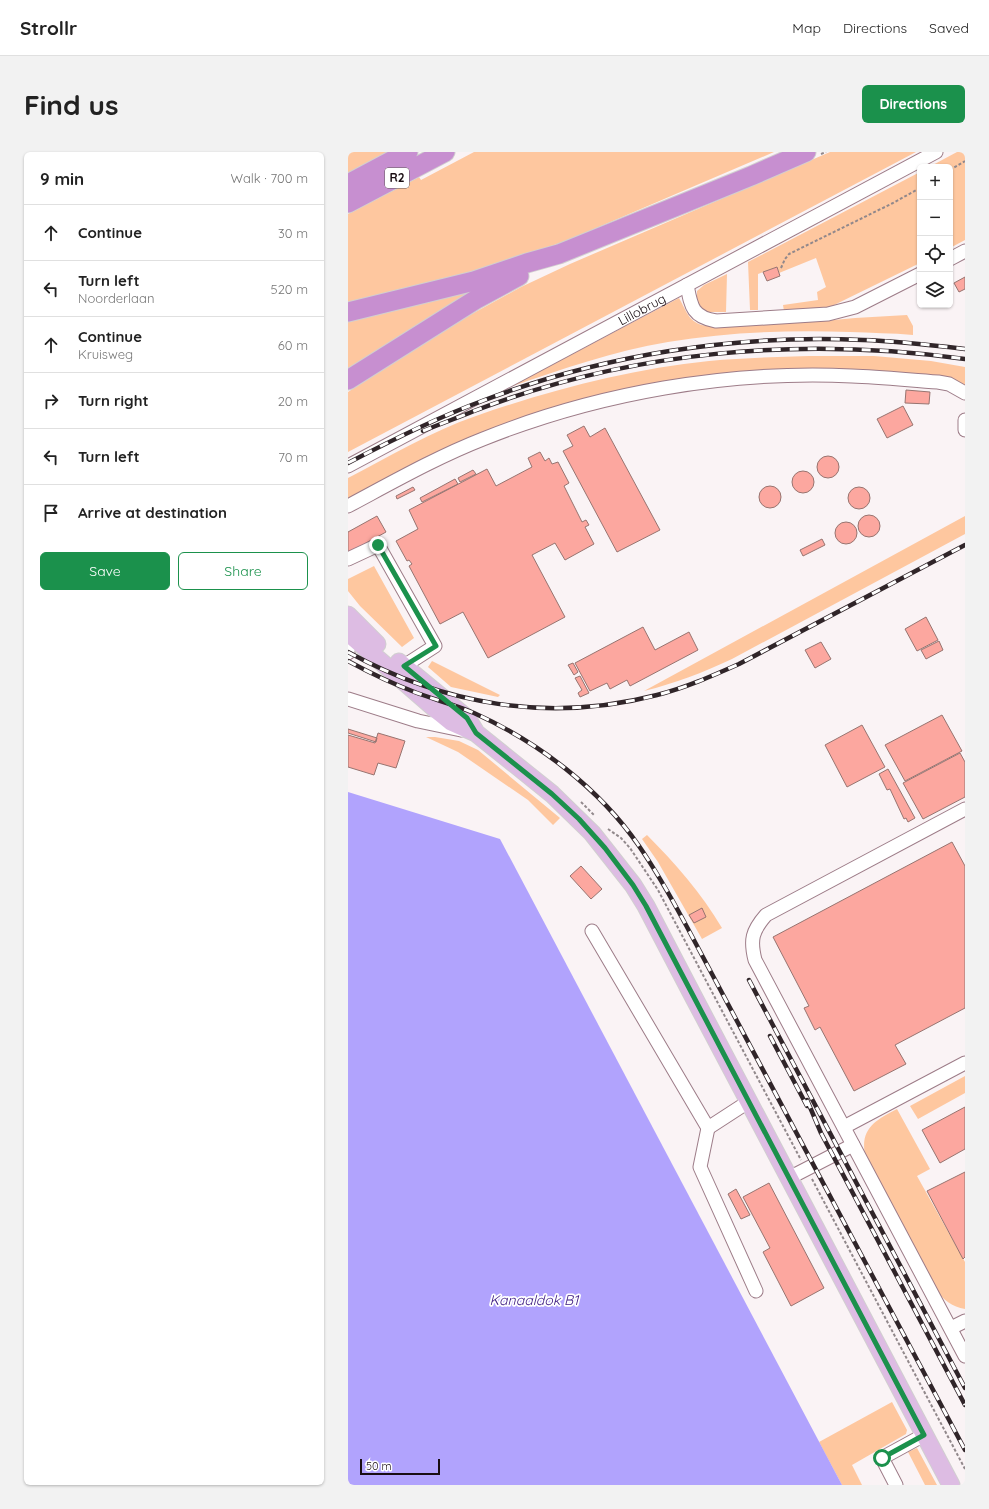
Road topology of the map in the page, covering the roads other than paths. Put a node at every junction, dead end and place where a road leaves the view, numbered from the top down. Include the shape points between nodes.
1 (408, 152) edge
2 (445, 152) edge
3 (806, 152) edge
4 (936, 152) edge
5 (348, 184) edge
6 (348, 204) edge
7 (965, 251) edge
8 (559, 254) junction
9 (953, 257) edge
10 (917, 276) edge
11 (686, 285) junction
12 (348, 312) edge
13 (348, 380) edge
14 (965, 393) edge
15 (965, 420) edge
16 (965, 430) edge
17 (348, 466) edge
18 (348, 506) edge
19 (348, 559) edge
20 (348, 615) edge
21 (348, 633) edge
22 (348, 650) edge
23 (348, 653) edge
24 (404, 666) junction
25 (348, 699) edge
26 (476, 733) junction
27 (965, 809) edge
28 (592, 931) dead end
29 (965, 1063) edge
30 (748, 1102) junction
31 (844, 1127) junction
32 (708, 1128) junction
33 (853, 1145) junction
34 (789, 1178) junction
35 (756, 1290) dead end
36 (965, 1320) edge
37 (951, 1328) junction
38 (965, 1356) edge
39 (924, 1435) junction
40 (896, 1485) edge
41 (951, 1485) edge

1 - 5 highway, R2
2 - 6 highway, R2
3 - 8 highway
4 - 11 street, Lillobrug
7 - 9 street
8 - 12 highway via 474,281
8 - 13 highway via 475,300
10 - 11 street via 844,311 716,321 704,319 695,312
11 - 17 street, Lillobrug
14 - 18 street via 949,384 938,382 851,376 797,376 758,377 639,393 559,412 484,438
15 - 16 street
19 - 24 street via 378,545 436,646
20 - 24 main road
21 - 26 main road via 451,722
22 - 23 street
24 - 26 main road via 467,718
25 - 26 street via 418,721
26 - 30 main road via 579,819 633,885
27 - 31 street via 766,915 753,934 755,960
28 - 32 street
29 - 31 street
30 - 32 street
30 - 34 main road
31 - 33 street
32 - 35 street via 700,1167
33 - 34 street
33 - 37 street
34 - 39 main road
36 - 37 street
37 - 38 street
39 - 40 street via 882,1458
39 - 41 main road

